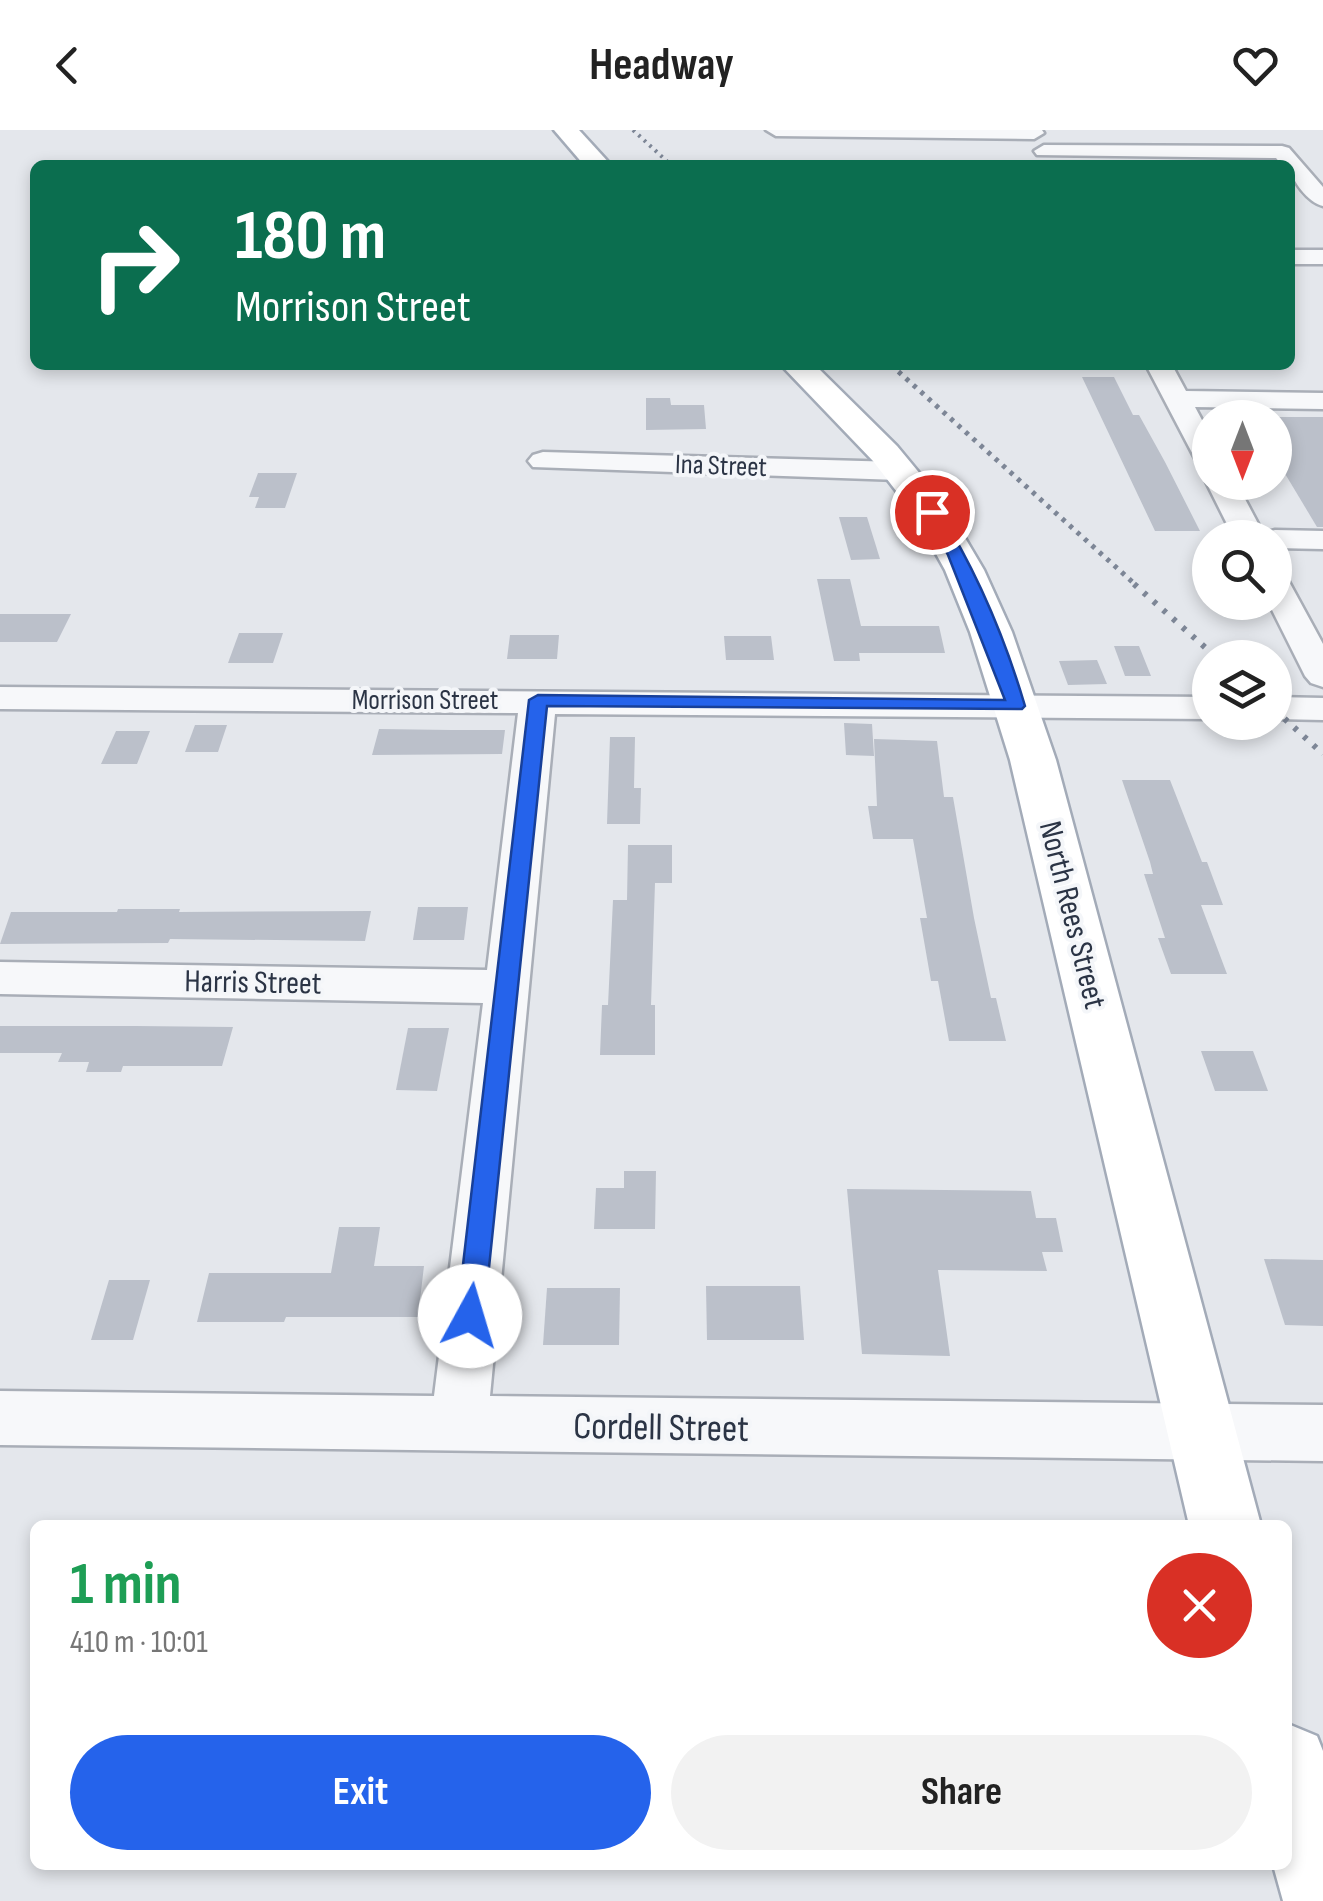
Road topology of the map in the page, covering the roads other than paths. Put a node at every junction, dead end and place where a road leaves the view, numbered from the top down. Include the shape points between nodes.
1 (566, 130) edge
2 (776, 130) edge
3 (1041, 145) edge
4 (593, 160) edge
5 (1289, 160) edge
6 (1295, 167) edge
7 (1323, 200) edge
8 (1295, 257) edge
9 (1323, 257) edge
10 (802, 370) edge
11 (1162, 370) edge
12 (1177, 399) junction
13 (1323, 401) edge
14 (1192, 428) edge
15 (543, 461) dead end
16 (898, 471) junction
17 (1292, 540) edge
18 (1323, 540) edge
19 (1292, 617) edge
20 (1323, 676) edge
21 (0, 698) edge
22 (538, 700) junction
23 (1016, 706) junction
24 (1192, 708) edge
25 (1292, 709) edge
26 (1323, 710) edge
27 (0, 978) edge
28 (506, 987) junction
29 (0, 1418) edge
30 (458, 1426) junction
31 (1201, 1433) junction
32 (1323, 1433) edge
33 (1224, 1520) edge
34 (1292, 1780) edge
35 (1323, 1893) edge

1 - 4 main road
2 - 3 street
3 - 5 street via 1282,152
6 - 7 street
8 - 9 street
10 - 16 main road, North Rees Street
11 - 12 street
12 - 13 street
12 - 14 street
15 - 16 street, Ina Street
16 - 23 main road, North Rees Street via 956,555
17 - 18 street
19 - 20 street
21 - 22 street, Morrison Street
22 - 23 street, Morrison Street
22 - 28 street
23 - 24 street, Morrison Street
23 - 31 main road, North Rees Street
25 - 26 street
27 - 28 street, Harris Street
28 - 30 street
29 - 30 street, Cordell Street
30 - 31 street, Cordell Street
31 - 32 street, Cordell Street
31 - 33 main road, North Rees Street
34 - 35 main road

